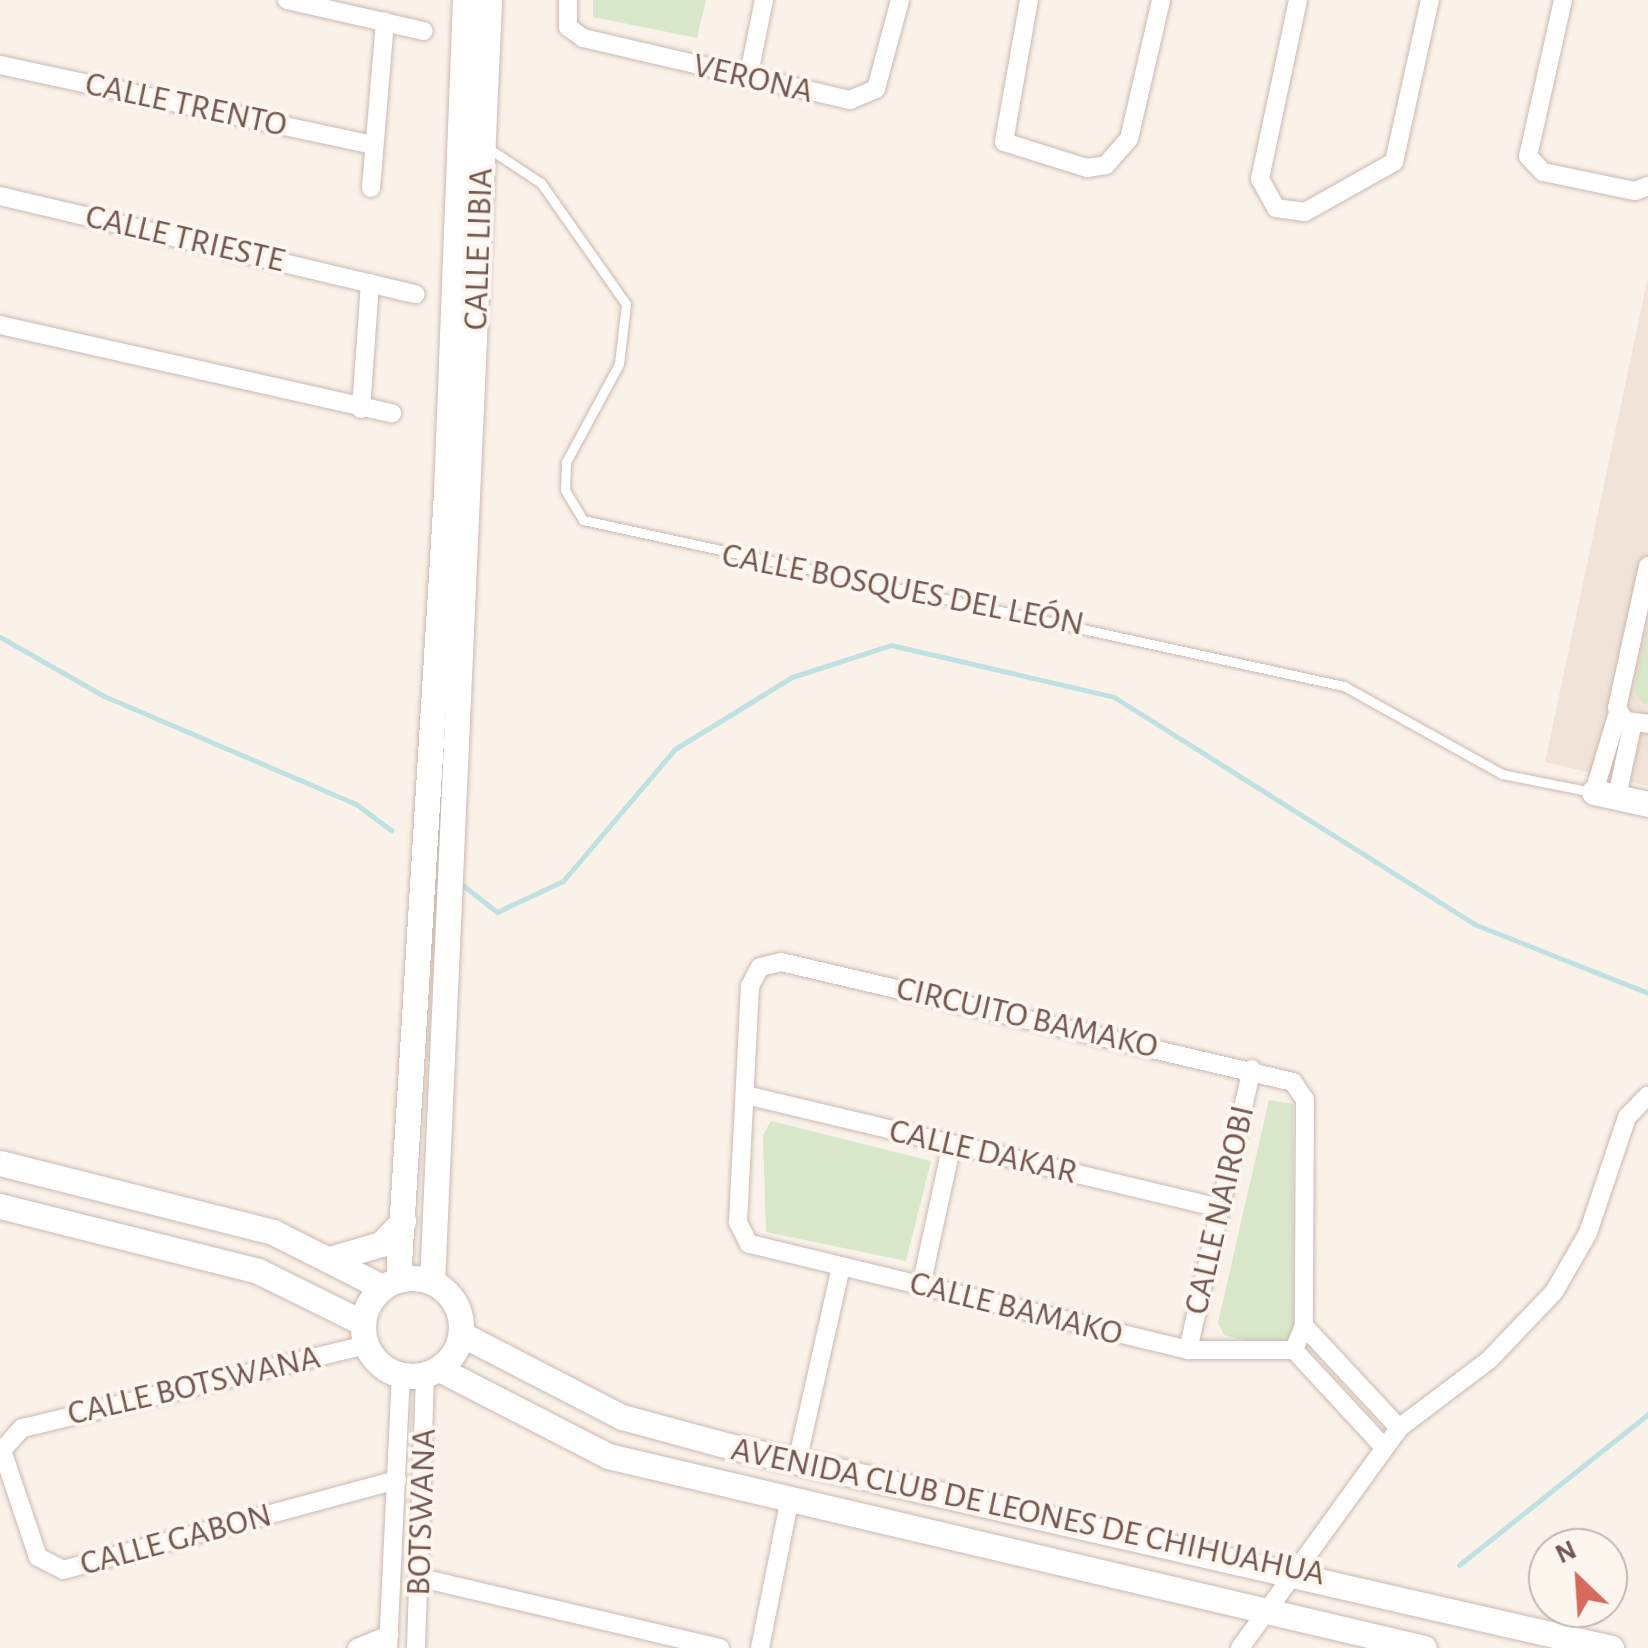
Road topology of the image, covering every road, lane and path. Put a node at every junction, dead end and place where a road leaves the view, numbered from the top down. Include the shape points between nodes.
1 (287, 0) edge
2 (465, 0) edge
3 (489, 0) edge
4 (568, 0) edge
5 (764, 0) edge
6 (900, 0) edge
7 (1029, 0) edge
8 (1161, 0) edge
9 (1298, 0) edge
10 (1430, 0) edge
11 (1562, 0) edge
12 (385, 22) junction
13 (424, 32) dead end
14 (0, 64) edge
15 (748, 79) junction
16 (483, 145) junction
17 (372, 146) junction
18 (1648, 186) edge
19 (371, 188) dead end
20 (0, 196) edge
21 (370, 283) junction
22 (416, 294) dead end
23 (0, 324) edge
24 (361, 409) junction
25 (392, 413) dead end
26 (457, 495) junction
27 (1648, 566) edge
28 (1633, 720) edge
29 (1606, 794) junction
30 (1648, 804) edge
31 (760, 967) joint
32 (1252, 1069) junction
33 (746, 1095) junction
34 (1648, 1095) edge
35 (952, 1144) junction
36 (0, 1163) edge
37 (0, 1206) edge
38 (1221, 1208) junction
39 (403, 1221) junction
40 (330, 1258) junction
41 (841, 1267) junction
42 (432, 1282) junction
43 (390, 1284) junction
44 (921, 1286) junction
45 (1304, 1326) junction
46 (364, 1334) junction
47 (462, 1334) junction
48 (1188, 1350) junction
49 (1294, 1350) junction
50 (422, 1373) junction
51 (22, 1428) joint
52 (1399, 1428) junction
53 (1383, 1446) junction
54 (797, 1462) junction
55 (397, 1480) junction
56 (790, 1502) junction
57 (1296, 1570) junction
58 (421, 1578) junction
59 (1265, 1612) junction
60 (388, 1642) edge
61 (1571, 1644) edge
62 (356, 1648) edge
63 (416, 1648) edge
64 (720, 1648) edge
65 (760, 1648) edge
66 (1240, 1648) edge
67 (1424, 1648) edge
68 (1610, 1648) edge

1 - 12 street
2 - 26 street, CALLE LIBIA
3 - 16 street, CALLE LIBIA
4 - 15 street, VERONA via 568,27 583,38
5 - 15 street
6 - 15 street, VERONA via 886,68 866,98
7 - 8 street via 1002,128 1014,150 1106,165 1129,139
9 - 10 street via 1260,179 1276,208 1305,212 1394,162
11 - 18 street via 1528,156 1543,172 1635,192
12 - 13 street
12 - 17 street
14 - 17 street, CALLE TRENTO
16 - 26 street, CALLE LIBIA
16 - 29 lane, CALLE BOSQUES DEL LEÓN via 541,183 626,304 619,364 566,462 565,490 583,520 1344,686 1502,774
17 - 19 street
20 - 21 street, CALLE TRIESTE
21 - 22 street, CALLE TRIESTE
21 - 24 street
23 - 24 street
24 - 25 street
26 - 39 street
26 - 42 street
27 - 28 street
28 - 29 street
29 - 30 street, CALLE BOSQUES DEL LEÓN
31 - 32 street, CIRCUITO BAMAKO via 781,962
31 - 33 street, CALLE BAMAKO via 750,986
32 - 38 street, CALLE NAIROBI
32 - 45 street, CIRCUITO BAMAKO via 1293,1082 1304,1100
33 - 35 street, CALLE DAKAR
33 - 41 street, CALLE BAMAKO via 743,1238
34 - 52 street via 1626,1117 1588,1233 1554,1292 1488,1360
35 - 38 street, CALLE DAKAR
35 - 44 street
36 - 40 street via 221,1216
37 - 46 street via 258,1271
38 - 48 street, CALLE NAIROBI
39 - 40 street via 381,1244
39 - 43 street
40 - 43 street
41 - 44 street, CALLE BAMAKO
41 - 54 street
42 - 43 street
42 - 47 street via 456,1303
43 - 46 street
44 - 48 street, CALLE BAMAKO
45 - 49 street
45 - 52 street
46 - 50 street
46 - 51 street, CALLE BOTSWANA
47 - 50 street
47 - 54 street, AVENIDA CLUB DE LEONES DE CHIHUAHUA via 622,1417
48 - 49 street, CALLE BAMAKO
49 - 53 street
50 - 55 street, BOTSWANA
50 - 56 street, AVENIDA CLUB DE LEONES DE CHIHUAHUA via 608,1456
50 - 58 street, BOTSWANA
51 - 55 street, CALLE GABON via 2,1450 38,1557 64,1570
52 - 53 street
53 - 57 street
54 - 57 street, AVENIDA CLUB DE LEONES DE CHIHUAHUA
55 - 60 street, BOTSWANA
56 - 59 street, AVENIDA CLUB DE LEONES DE CHIHUAHUA
56 - 65 street
57 - 59 street
57 - 61 street, AVENIDA CLUB DE LEONES DE CHIHUAHUA
58 - 63 street, BOTSWANA
58 - 64 street
59 - 66 street
59 - 67 street, AVENIDA CLUB DE LEONES DE CHIHUAHUA
60 - 62 street
61 - 68 street, AVENIDA CLUB DE LEONES DE CHIHUAHUA

